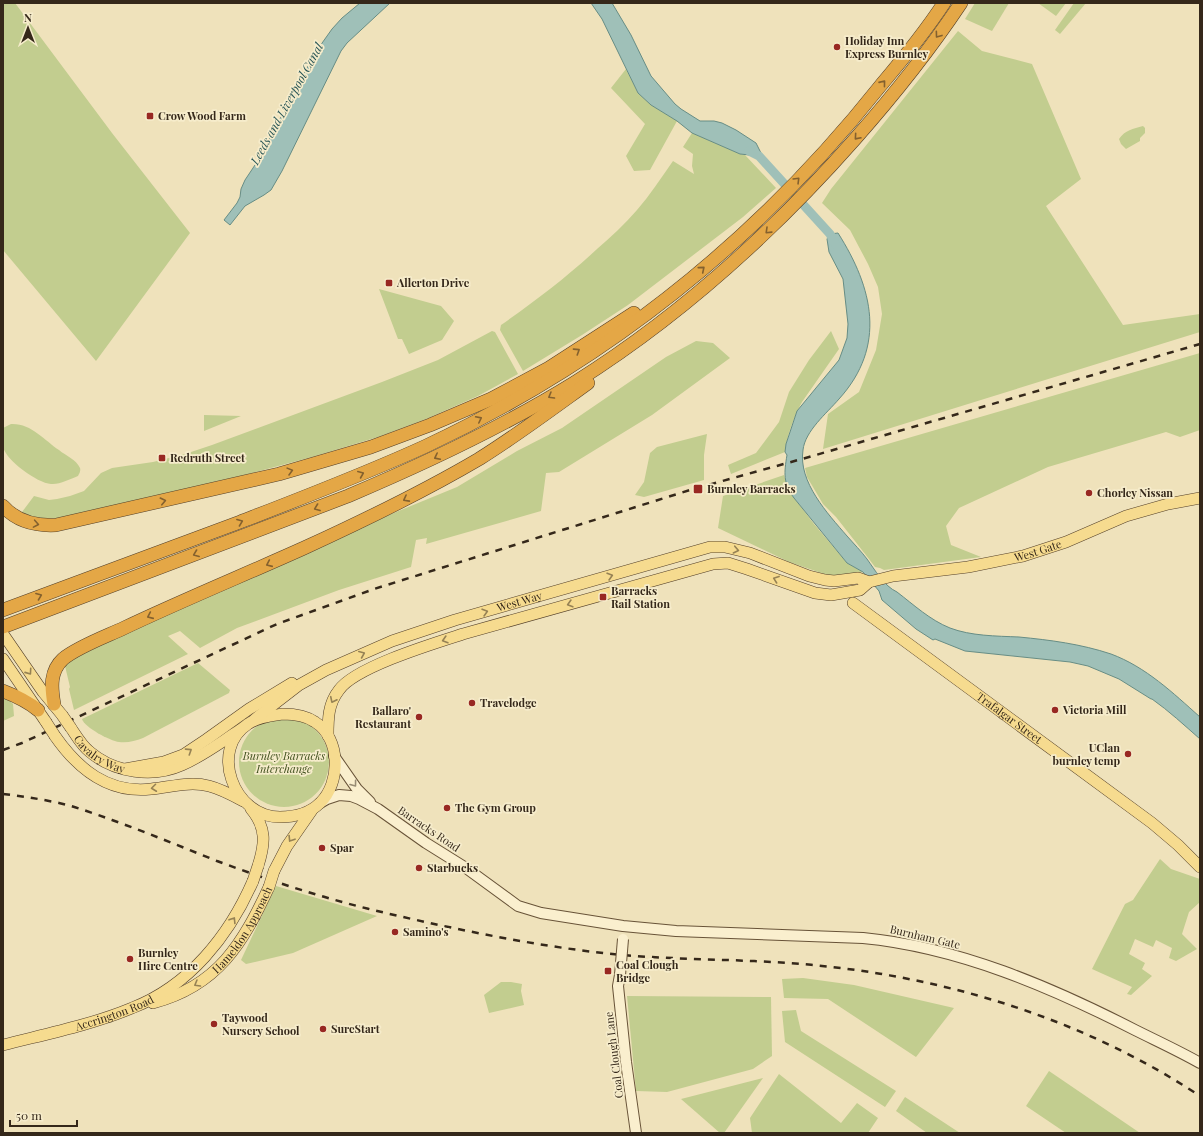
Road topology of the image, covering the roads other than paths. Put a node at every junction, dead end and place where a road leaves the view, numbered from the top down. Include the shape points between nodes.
1 (944, 3) edge
2 (961, 3) edge
3 (708, 284) junction
4 (672, 294) junction
5 (1200, 498) edge
6 (3, 506) edge
7 (800, 572) junction
8 (869, 582) junction
9 (846, 592) junction
10 (833, 594) junction
11 (853, 603) junction
12 (3, 610) edge
13 (4, 633) edge
14 (3, 659) edge
15 (326, 670) junction
16 (3, 691) edge
17 (54, 704) junction
18 (38, 710) junction
19 (255, 719) junction
20 (240, 730) junction
21 (328, 736) junction
22 (334, 756) junction
23 (125, 769) junction
24 (246, 803) junction
25 (316, 806) junction
26 (378, 809) junction
27 (1200, 867) edge
28 (623, 926) junction
29 (210, 951) joint
30 (133, 1008) junction
31 (3, 1045) edge
32 (1200, 1063) edge
33 (636, 1133) edge

4 -> 1 highway via 757,221 811,166 864,107
2 -> 3 highway via 917,65 820,179 767,232
3 -> 13 highway via 663,321 574,382 530,409 434,459 348,496
3 -> 17 highway via 689,306 655,335 535,421 472,462 360,522 147,617 69,655 57,666 52,678
6 -> 4 highway via 16,518 26,522 56,525 279,474 371,447 491,399 549,368 640,309
12 -> 4 highway via 300,499 428,445 521,397 566,370 652,311
5 - 8 main road, West Gate via 1126,516 1066,542 1023,556
7 - 8 main road, West Way via 825,580 858,578
7 - 9 main road, West Way via 802,579 832,585
15 -> 7 main road, West Way via 392,641 455,620 710,547 750,552
8 - 9 main road, West Way via 860,590
9 - 10 main road, West Way
9 - 11 main road
10 - 11 main road, West Way via 846,603
10 -> 21 main road, West Way via 815,593 728,563 713,564 478,630 397,657 353,677 335,695 329,709
11 - 27 main road, Trafalgar Street via 1152,823
13 -> 17 main road, Cavalry Way via 43,692
14 - 18 main road, Cavalry Way
15 - 19 main road, West Way via 299,685
23 -> 15 main road via 164,762 183,755 274,694 305,676
16 - 18 highway
17 - 23 main road, Cavalry Way, bridge via 90,752 112,766
24 -> 18 main road, Cavalry Way, bridge via 209,786 185,784 137,789 110,783 89,774 64,750
19 - 20 main road
19 - 21 main road via 283,714 298,715 316,722
20 - 23 main road, Cavalry Way via 182,766 156,773
20 - 24 main road via 232,744 230,774 235,789
21 - 22 main road
22 - 25 main road via 332,785
22 -> 26 main road, Barracks Road via 357,789
24 - 25 main road via 258,812 272,816 290,816
29 -> 24 main road, Hameldon Approach, bridge via 239,911 263,851 263,831 256,814
25 - 26 main road, Barracks Road via 333,796 345,796 359,799
25 -> 30 main road, Hameldon Approach, bridge via 294,835 274,872 253,921 224,963 204,980 177,996
26 - 28 main road, Barracks Road via 518,906 541,913
28 - 32 main road, Burnham Gate via 676,931 863,938 923,947 1034,983 1086,1005
28 - 33 main road, Coal Clough Lane, bridge via 618,986
29 - 30 main road, Accrington Road via 174,985
30 - 31 main road, Accrington Road

